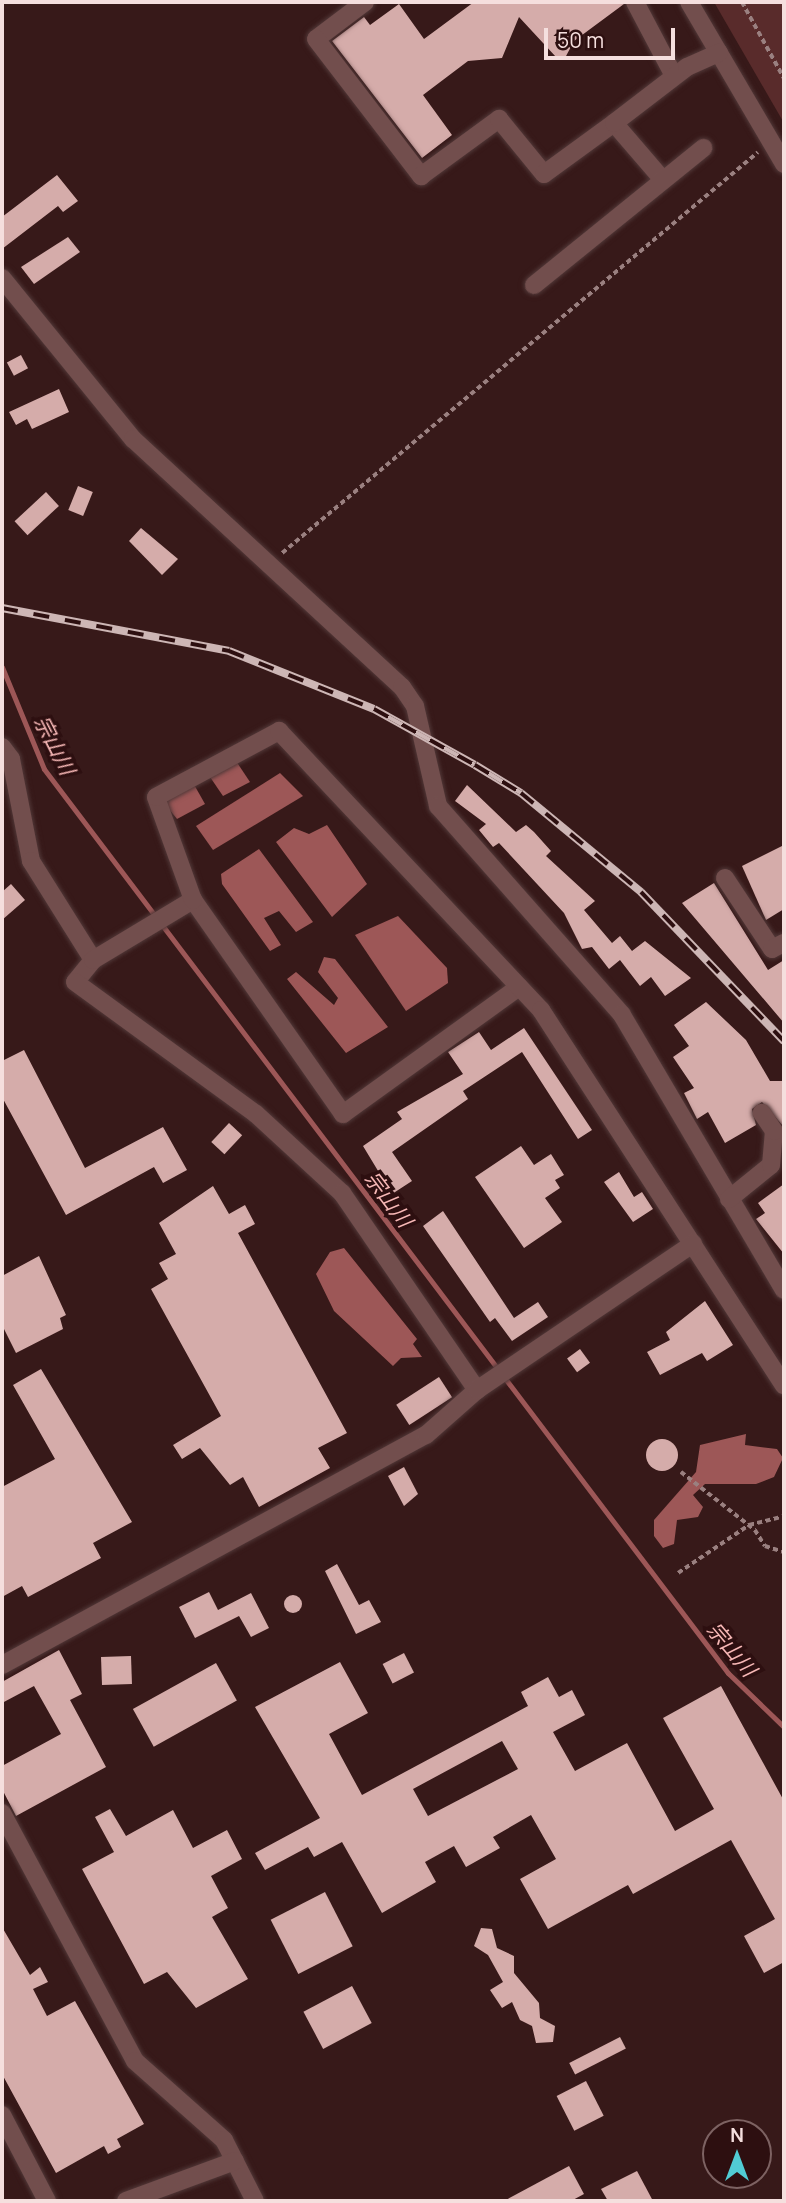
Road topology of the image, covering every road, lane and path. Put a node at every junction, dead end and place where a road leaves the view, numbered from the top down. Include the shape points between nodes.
1 (365, 2) edge
2 (635, 2) edge
3 (689, 2) edge
4 (742, 2) edge
5 (719, 53) junction
6 (674, 76) junction
7 (784, 78) edge
8 (614, 123) junction
9 (771, 142) junction
10 (703, 148) dead end
11 (784, 164) edge
12 (663, 180) junction
13 (2, 278) edge
14 (534, 285) dead end
15 (267, 566) junction
16 (2, 747) edge
17 (725, 878) dead end
18 (193, 900) junction
19 (784, 943) edge
20 (93, 960) junction
21 (519, 987) junction
22 (762, 1113) dead end
23 (729, 1199) junction
24 (694, 1244) junction
25 (784, 1290) edge
26 (784, 1385) edge
27 (477, 1390) junction
28 (681, 1472) dead end
29 (784, 1516) edge
30 (749, 1525) junction
31 (784, 1552) edge
32 (678, 1573) dead end
33 (2, 1665) edge
34 (2, 1813) edge
35 (2, 2115) edge
36 (235, 2161) junction
37 (47, 2201) edge
38 (126, 2201) edge
39 (255, 2201) edge

1 - 8 street via 316,39 421,176 499,119 544,174
2 - 6 street
3 - 5 street
4 - 7 path
5 - 6 street
5 - 9 street
6 - 8 street
8 - 12 street
9 - 11 street
9 - 15 path
10 - 12 street
12 - 14 street
13 - 15 street via 133,439
15 - 23 street via 402,687 415,706 438,806 622,1015
16 - 20 street via 11,759 31,862
17 - 19 street via 772,949
18 - 20 street
18 - 21 street via 343,1114
18 - 21 street via 156,797 279,731
20 - 27 street via 75,982 256,1114 342,1193
21 - 24 street via 541,1010
22 - 23 street via 774,1131 771,1165
23 - 25 street
24 - 26 street
24 - 27 street
27 - 33 street via 426,1435
28 - 30 path
29 - 30 path
30 - 31 path via 765,1546
30 - 32 path
34 - 36 street via 135,2061 224,2140
35 - 37 street
36 - 38 street
36 - 39 street

